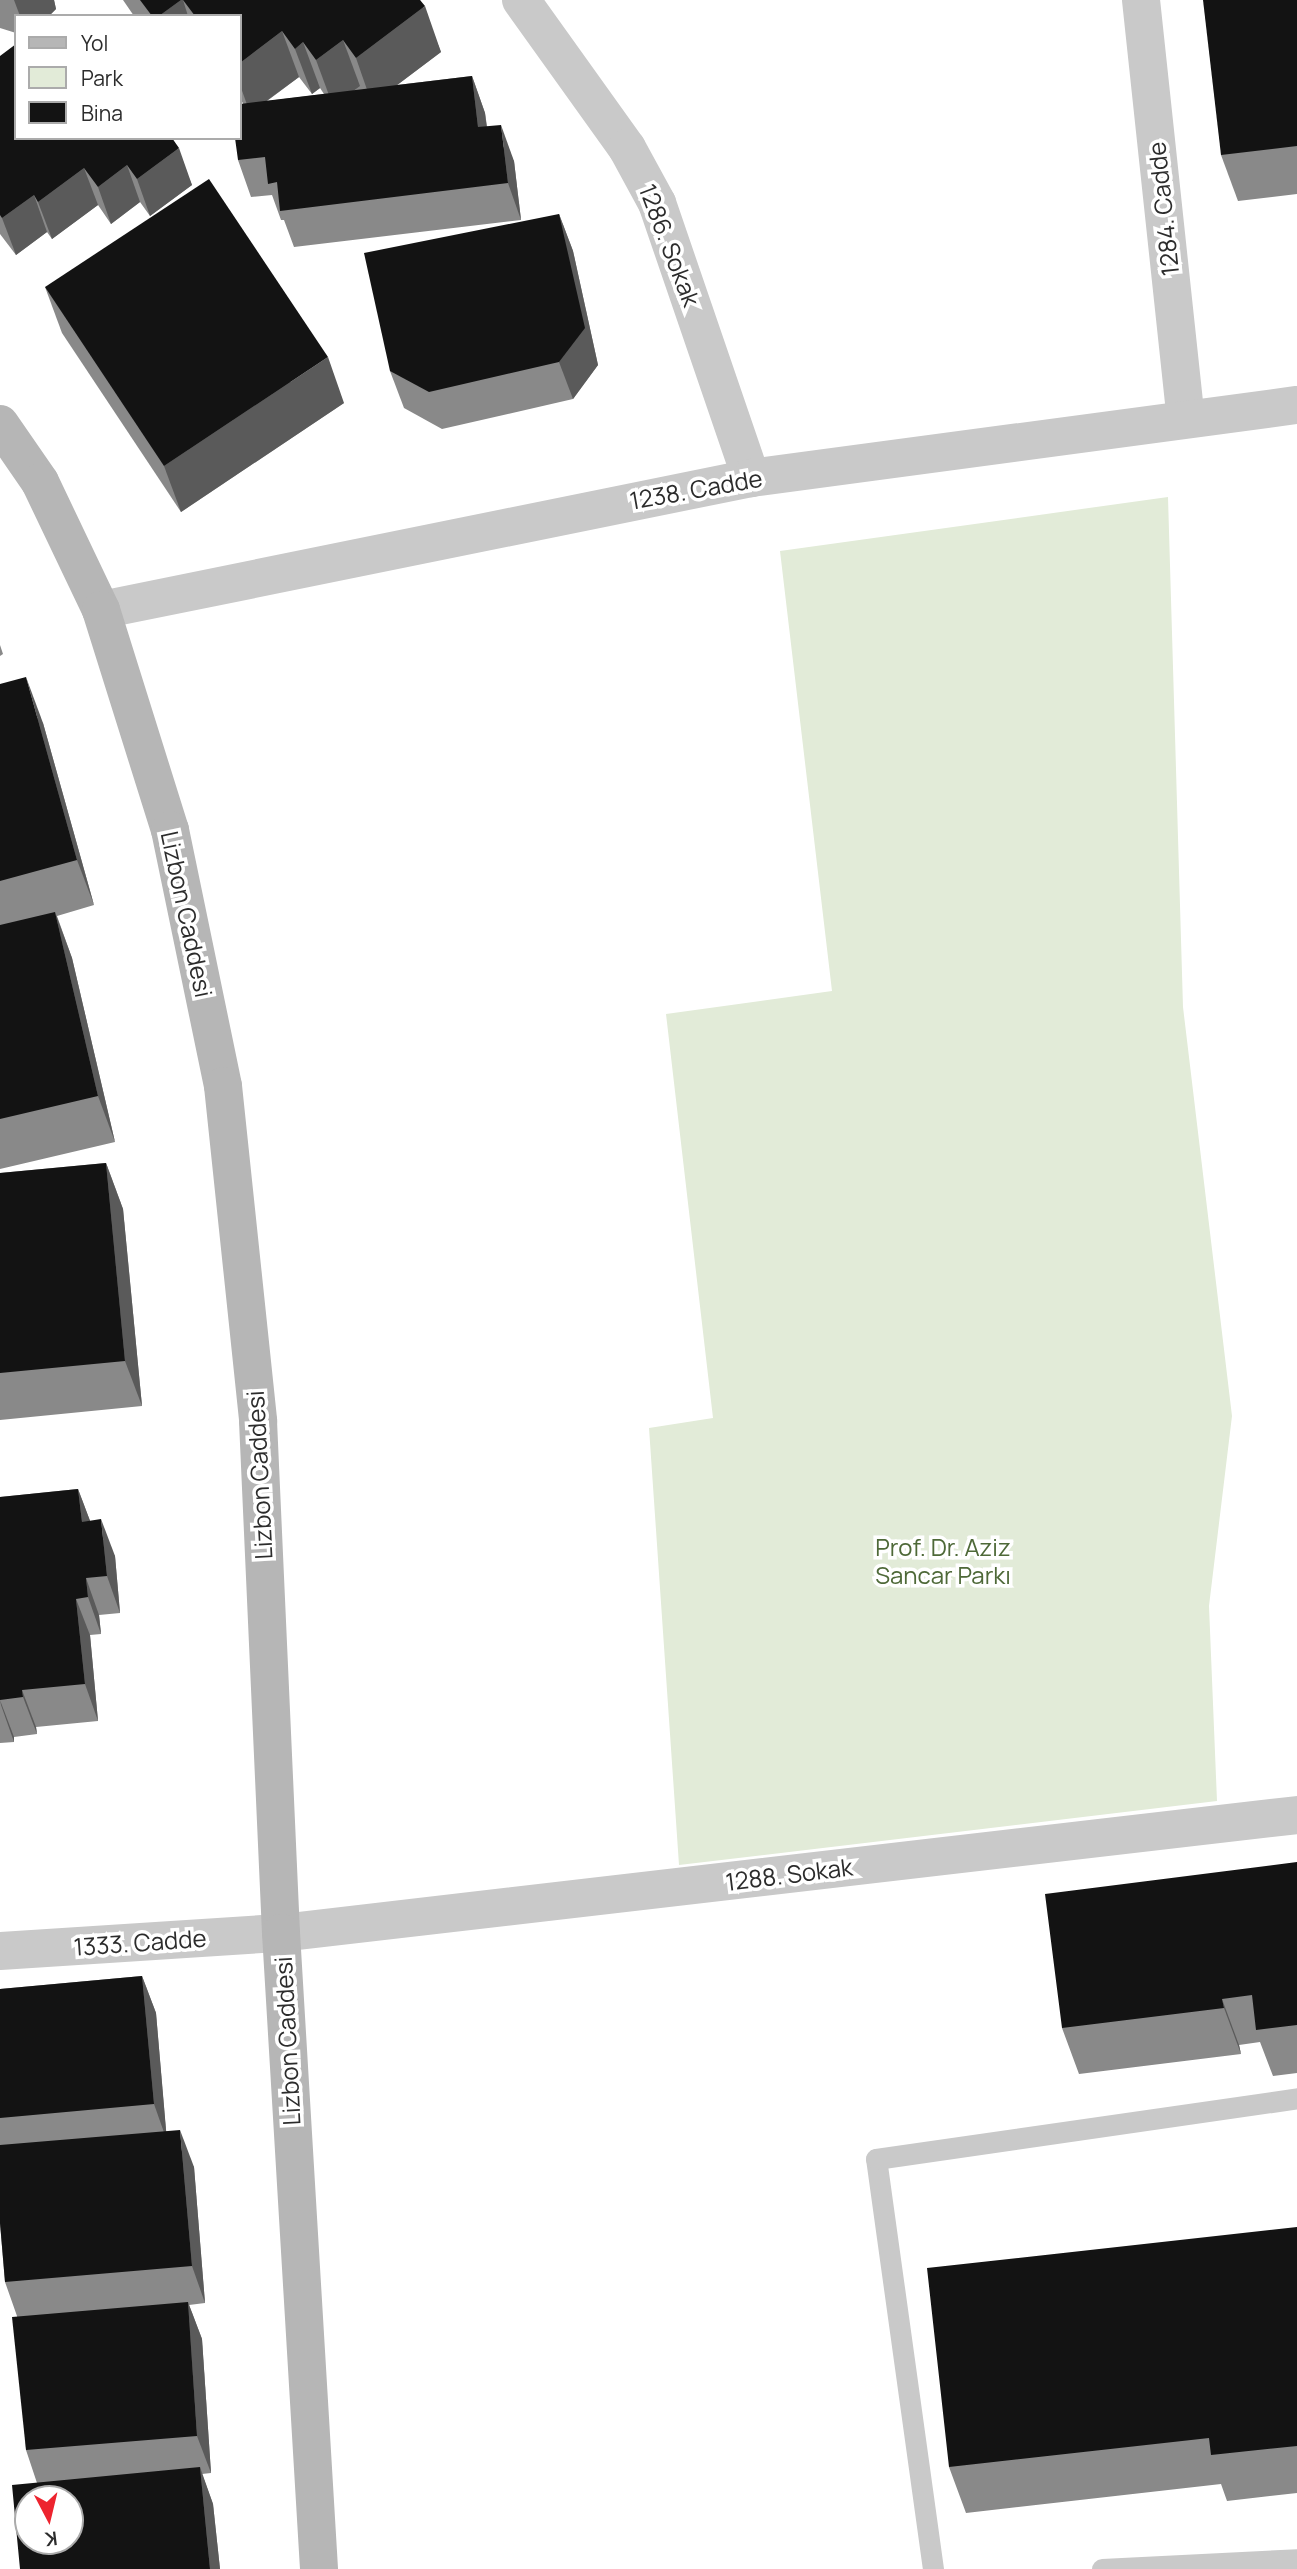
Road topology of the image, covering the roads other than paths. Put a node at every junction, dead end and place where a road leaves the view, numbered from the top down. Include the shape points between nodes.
1 (521, 0) edge
2 (1141, 0) edge
3 (1297, 405) edge
4 (1186, 419) junction
5 (0, 424) edge
6 (751, 478) junction
7 (101, 610) junction
8 (1297, 1815) edge
9 (281, 1933) junction
10 (0, 1951) edge
11 (1297, 2098) edge
12 (1297, 2559) edge
13 (319, 2569) edge
14 (933, 2569) edge
15 (1102, 2569) edge

1 - 6 street, 1286. Sokak via 627,148 657,203
2 - 4 street, 1284. Cadde
3 - 4 street, 1238. Cadde
4 - 6 street, 1238. Cadde
5 - 7 main road, Lizbon Caddesi via 40,482
6 - 7 street, 1238. Cadde
7 - 9 main road, Lizbon Caddesi via 170,830 223,1086 258,1421
8 - 9 street, 1288. Sokak
9 - 10 street, 1333. Cadde
9 - 13 main road, Lizbon Caddesi
11 - 14 lane via 876,2159
12 - 15 lane

